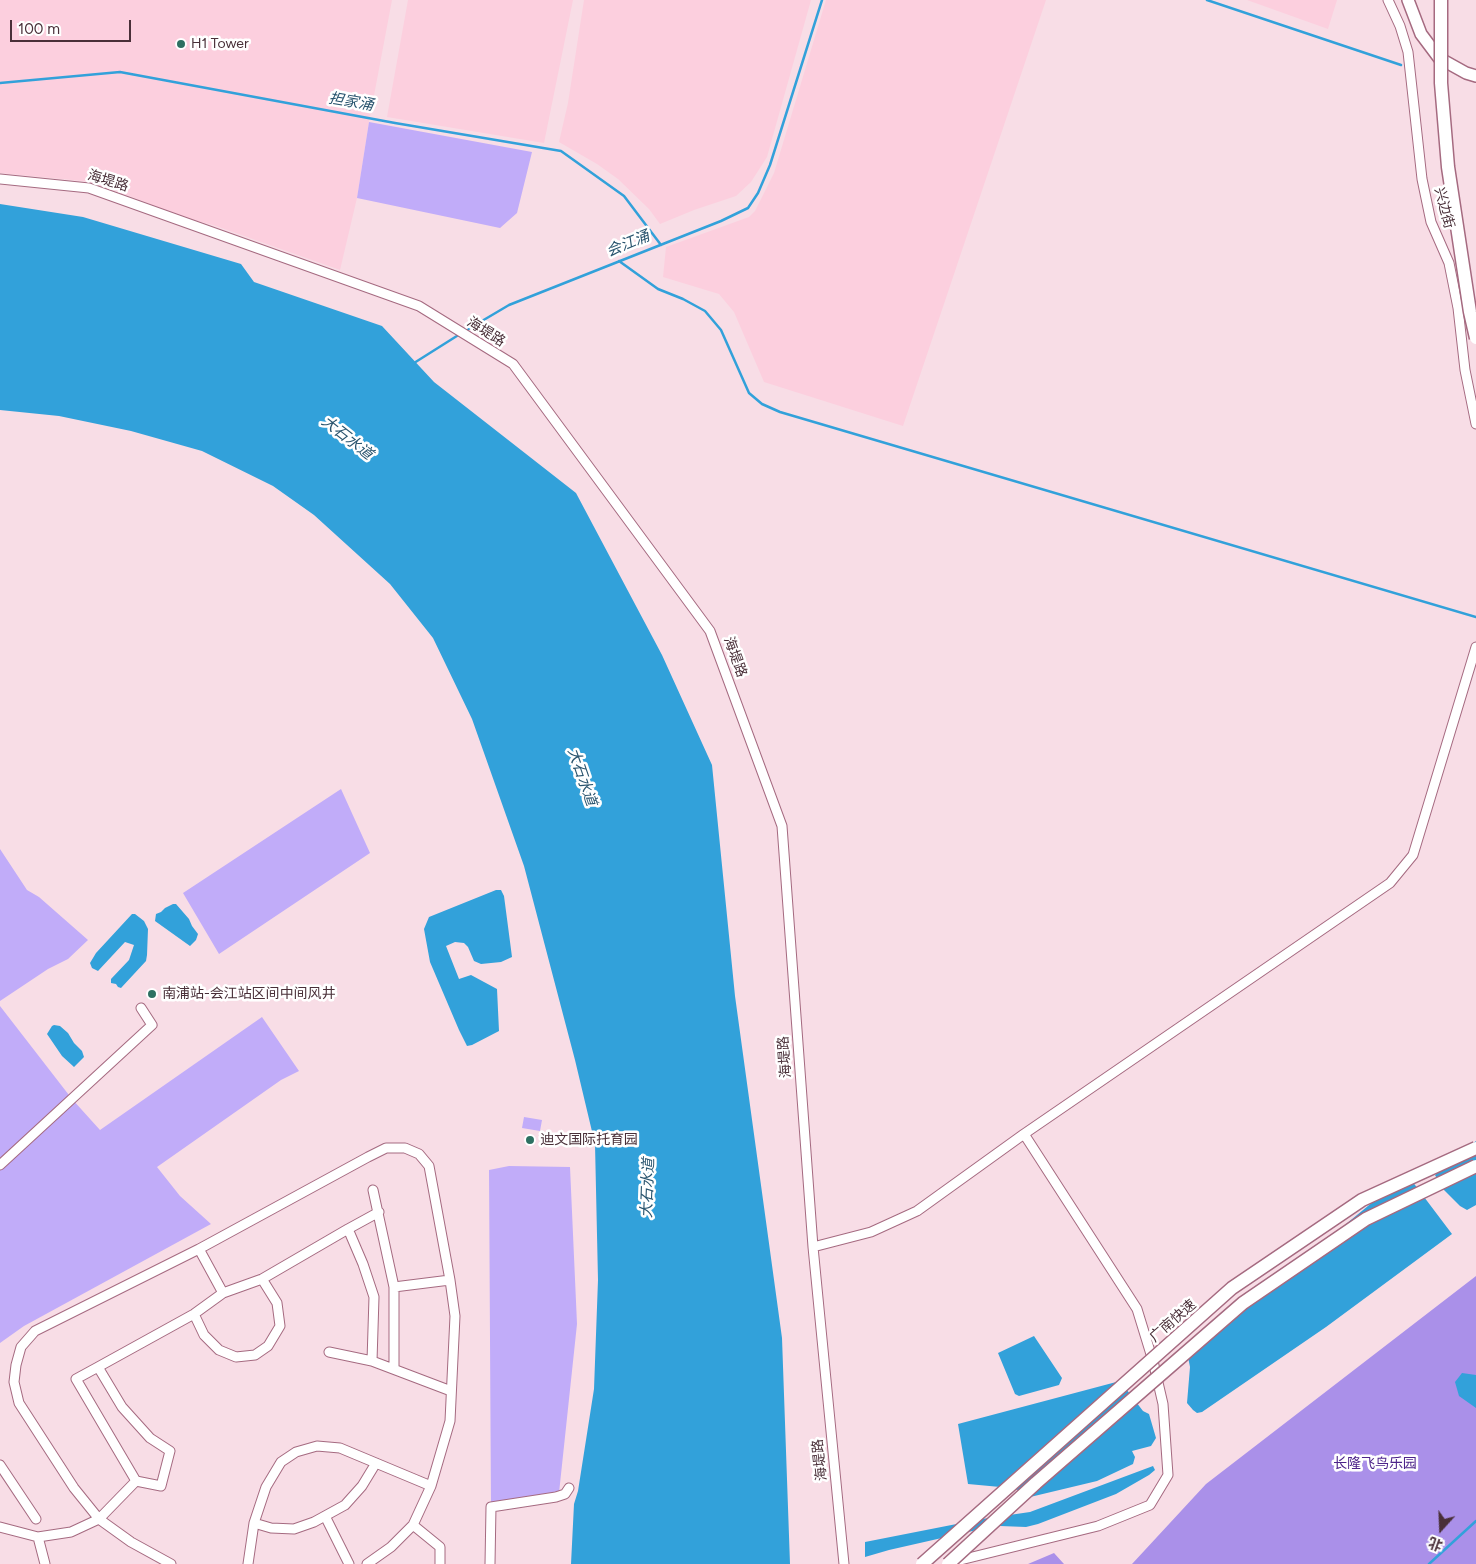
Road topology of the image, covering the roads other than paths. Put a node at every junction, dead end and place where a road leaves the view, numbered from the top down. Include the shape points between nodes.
1 (1408, 0) edge
2 (1441, 0) edge
3 (1449, 0) edge
4 (1389, 2) edge
5 (1476, 76) edge
6 (1441, 83) junction
7 (0, 179) edge
8 (1476, 338) edge
9 (1476, 424) edge
10 (1476, 647) edge
11 (141, 1008) dead end
12 (1024, 1134) junction
13 (1476, 1148) edge
14 (0, 1165) edge
15 (1476, 1166) edge
16 (374, 1190) dead end
17 (379, 1212) junction
18 (348, 1229) junction
19 (813, 1247) junction
20 (199, 1249) junction
21 (262, 1279) junction
22 (450, 1280) junction
23 (394, 1287) junction
24 (223, 1293) junction
25 (194, 1314) junction
26 (329, 1352) dead end
27 (372, 1362) junction
28 (98, 1367) junction
29 (394, 1369) junction
30 (451, 1391) junction
31 (376, 1463) junction
32 (0, 1465) edge
33 (136, 1481) junction
34 (431, 1486) junction
35 (569, 1488) dead end
36 (325, 1516) junction
37 (36, 1519) dead end
38 (99, 1520) junction
39 (254, 1523) junction
40 (413, 1525) junction
41 (0, 1527) edge
42 (38, 1537) junction
43 (47, 1564) edge
44 (171, 1564) edge
45 (248, 1564) edge
46 (349, 1564) edge
47 (367, 1564) edge
48 (440, 1564) edge
49 (490, 1564) edge
50 (844, 1564) edge
51 (922, 1564) edge
52 (943, 1564) edge
53 (948, 1564) edge

1 - 5 main road via 1421,34 1439,58
2 - 6 highway, bridge
3 - 6 highway, bridge
4 - 9 street, 兴边街 via 1408,52 1422,178 1431,222 1449,263
6 - 8 highway, bridge via 1448,167
7 - 19 street, 海堤路 via 90,188 419,306 513,364 710,631 782,826
10 - 12 street via 1413,856 1390,882
11 - 14 street via 152,1025
12 - 19 street via 917,1210 871,1232
12 - 52 street via 1137,1309 1164,1404 1168,1475 1150,1505 1098,1526
13 - 51 highway, 广南快速, bridge via 1362,1200 1232,1288
15 - 53 highway, bridge via 1366,1219 1243,1303
16 - 17 street
17 - 18 street
17 - 23 street
18 - 21 street
18 - 27 street via 374,1297
19 - 50 street, 海堤路
20 - 22 street via 386,1148 405,1148 419,1154 429,1166
20 - 24 street
20 - 38 street via 35,1331 21,1347 14,1382 19,1403 74,1488
21 - 24 street
21 - 25 street via 277,1303 280,1326 268,1346 255,1355 236,1357 219,1350 204,1335
22 - 23 street
22 - 30 street via 455,1316
23 - 29 street
24 - 25 street
25 - 28 street
26 - 27 street
27 - 29 street
28 - 33 street via 76,1379
28 - 33 street via 122,1407 150,1438 170,1450 161,1486
29 - 30 street
30 - 34 street via 450,1420
31 - 34 street
31 - 36 street via 345,1505
31 - 39 street via 340,1448 318,1446 296,1452 281,1462 266,1487
32 - 37 street
33 - 38 street
34 - 40 street
35 - 49 street via 565,1494 556,1497 491,1507
36 - 39 street via 294,1529
36 - 46 street
38 - 42 street via 71,1532
38 - 44 street
39 - 45 street
40 - 47 street via 391,1547
40 - 48 street via 440,1547
41 - 42 street
42 - 43 street

